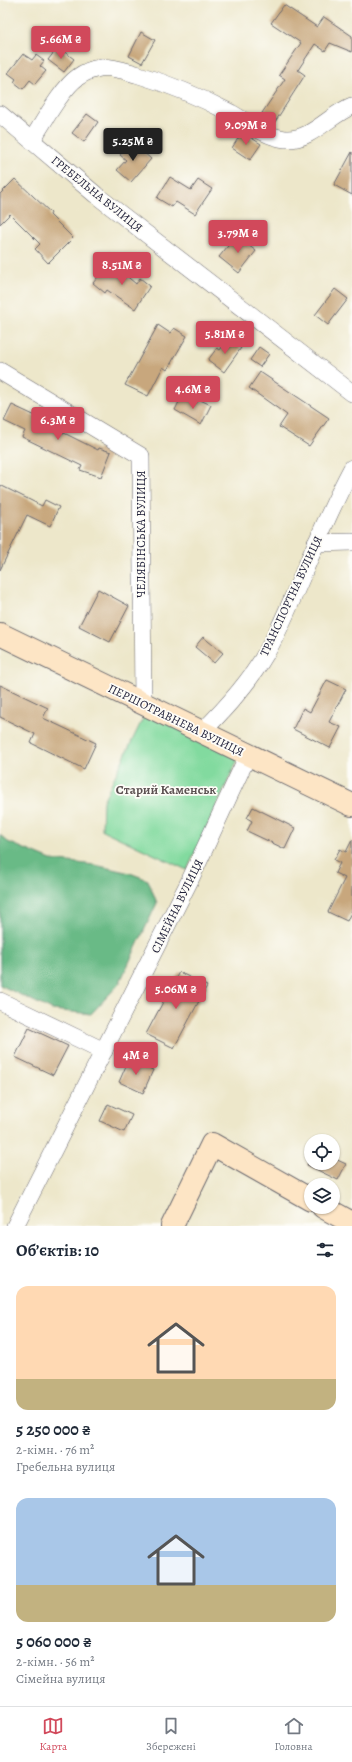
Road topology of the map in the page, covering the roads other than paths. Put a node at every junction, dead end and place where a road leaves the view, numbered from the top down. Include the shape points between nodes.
1 (352, 106) edge
2 (0, 114) edge
3 (32, 140) junction
4 (0, 371) edge
5 (352, 393) edge
6 (352, 468) edge
7 (352, 542) edge
8 (316, 543) junction
9 (0, 634) edge
10 (143, 704) junction
11 (202, 732) junction
12 (248, 755) junction
13 (352, 805) edge
14 (0, 1001) edge
15 (104, 1051) junction
16 (304, 1196) edge
17 (336, 1214) edge
18 (352, 1223) edge
19 (15, 1226) edge
20 (172, 1226) edge

1 - 3 street via 304,136 285,139 269,134 200,97 165,83 102,67 88,70 76,78 61,95
2 - 3 street, ГРЕБЕЛЬНА ВУЛИЦЯ
3 - 5 street, ГРЕБЕЛЬНА ВУЛИЦЯ via 96,195
4 - 10 street, ЧЕЛЯБІНСЬКА ВУЛИЦЯ via 141,456
6 - 8 street, ТРАНСПОРТНА ВУЛИЦЯ via 332,505
7 - 8 street
8 - 11 street, ТРАНСПОРТНА ВУЛИЦЯ via 281,625 265,655 225,709
9 - 10 street, ПЕРШОТРАВНЕВА ВУЛИЦЯ
10 - 11 street, ПЕРШОТРАВНЕВА ВУЛИЦЯ
11 - 12 street, ПЕРШОТРАВНЕВА ВУЛИЦЯ
12 - 13 street, ПЕРШОТРАВНЕВА ВУЛИЦЯ
12 - 15 street, СІМЕЙНА ВУЛИЦЯ via 190,880
14 - 15 street
15 - 19 street, СІМЕЙНА ВУЛИЦЯ
16 - 20 street via 212,1144
17 - 18 street

